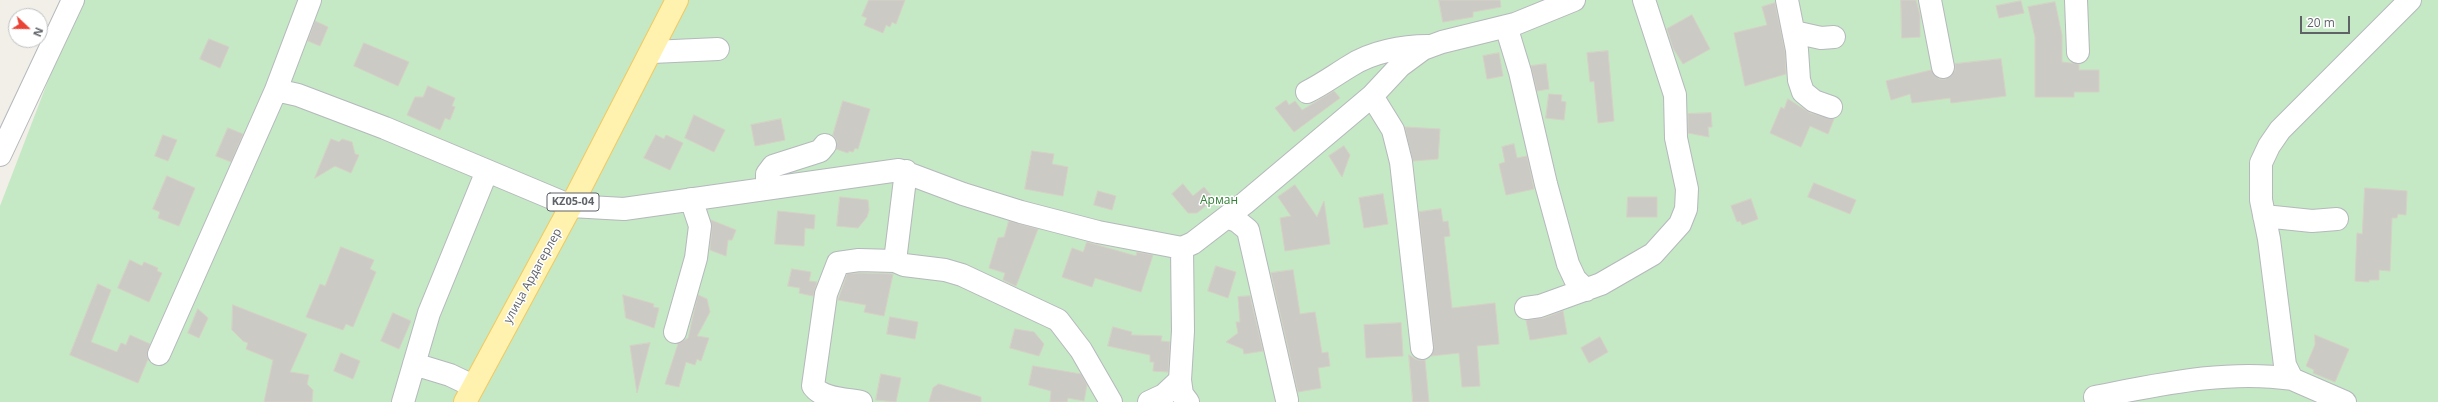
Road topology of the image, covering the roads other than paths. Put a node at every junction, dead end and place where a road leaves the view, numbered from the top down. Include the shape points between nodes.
1 (73, 0) edge
2 (310, 0) edge
3 (678, 0) edge
4 (1574, 0) edge
5 (1644, 0) edge
6 (1787, 0) edge
7 (1930, 0) edge
8 (2076, 0) edge
9 (2410, 0) edge
10 (1506, 26) junction
11 (1794, 32) junction
12 (1834, 37) dead end
13 (1433, 45) junction
14 (718, 50) dead end
15 (652, 52) junction
16 (2078, 52) dead end
17 (1943, 67) dead end
18 (276, 90) junction
19 (1307, 92) dead end
20 (1372, 96) junction
21 (1831, 108) dead end
22 (825, 146) dead end
23 (0, 155) edge
24 (487, 171) junction
25 (906, 171) junction
26 (767, 188) junction
27 (691, 199) junction
28 (571, 206) junction
29 (2264, 216) junction
30 (1226, 217) junction
31 (2337, 219) dead end
32 (1182, 248) junction
33 (895, 261) junction
34 (1586, 290) junction
35 (1526, 308) dead end
36 (675, 332) dead end
37 (1422, 348) dead end
38 (159, 354) dead end
39 (414, 364) junction
40 (2292, 379) junction
41 (1180, 380) junction
42 (469, 394) edge
43 (2095, 397) dead end
44 (1287, 400) dead end
45 (403, 402) edge
46 (861, 402) edge
47 (1111, 402) edge
48 (1148, 402) edge
49 (1188, 402) edge
50 (2345, 402) edge

1 - 23 street
2 - 18 street
3 - 15 main road, улица Ардагерлер / KZ05-04
4 - 10 street
5 - 34 street via 1675,95 1676,138 1687,189 1686,209 1680,224 1652,254
6 - 11 street
7 - 17 street
8 - 16 street
9 - 29 street via 2280,130 2269,146 2261,163 2260,200
10 - 13 street
10 - 34 street via 1568,264 1575,279
11 - 12 street via 1821,38
11 - 21 street via 1799,80 1803,92 1814,101
13 - 19 street via 1398,48 1357,62
13 - 20 street via 1400,66
14 - 15 street
15 - 28 main road, улица Ардагерлер / KZ05-04
18 - 24 street via 298,95
18 - 38 street
20 - 30 street
20 - 37 street via 1393,130 1402,162
22 - 26 street via 820,151 773,166 767,174
24 - 28 street
24 - 39 street via 429,313
25 - 26 street
25 - 32 street via 963,194 1020,212 1098,232
25 - 33 street
26 - 27 street
27 - 28 street via 624,209
27 - 36 street via 700,226 696,258
28 - 42 main road, улица Ардагерлер / KZ05-04
29 - 31 street via 2312,221
29 - 40 street via 2285,365
30 - 32 street via 1193,243
30 - 44 street via 1237,221 1248,230
32 - 41 street via 1183,331
33 - 46 street via 838,263 826,294 813,386 816,391 828,396
33 - 47 street via 904,265 945,270 962,275 1058,320 1081,350
34 - 35 street via 1540,306
39 - 42 street via 450,375
39 - 45 street
40 - 43 street via 2247,376 2206,379
40 - 50 street
41 - 48 street via 1164,395
41 - 49 street via 1182,394

